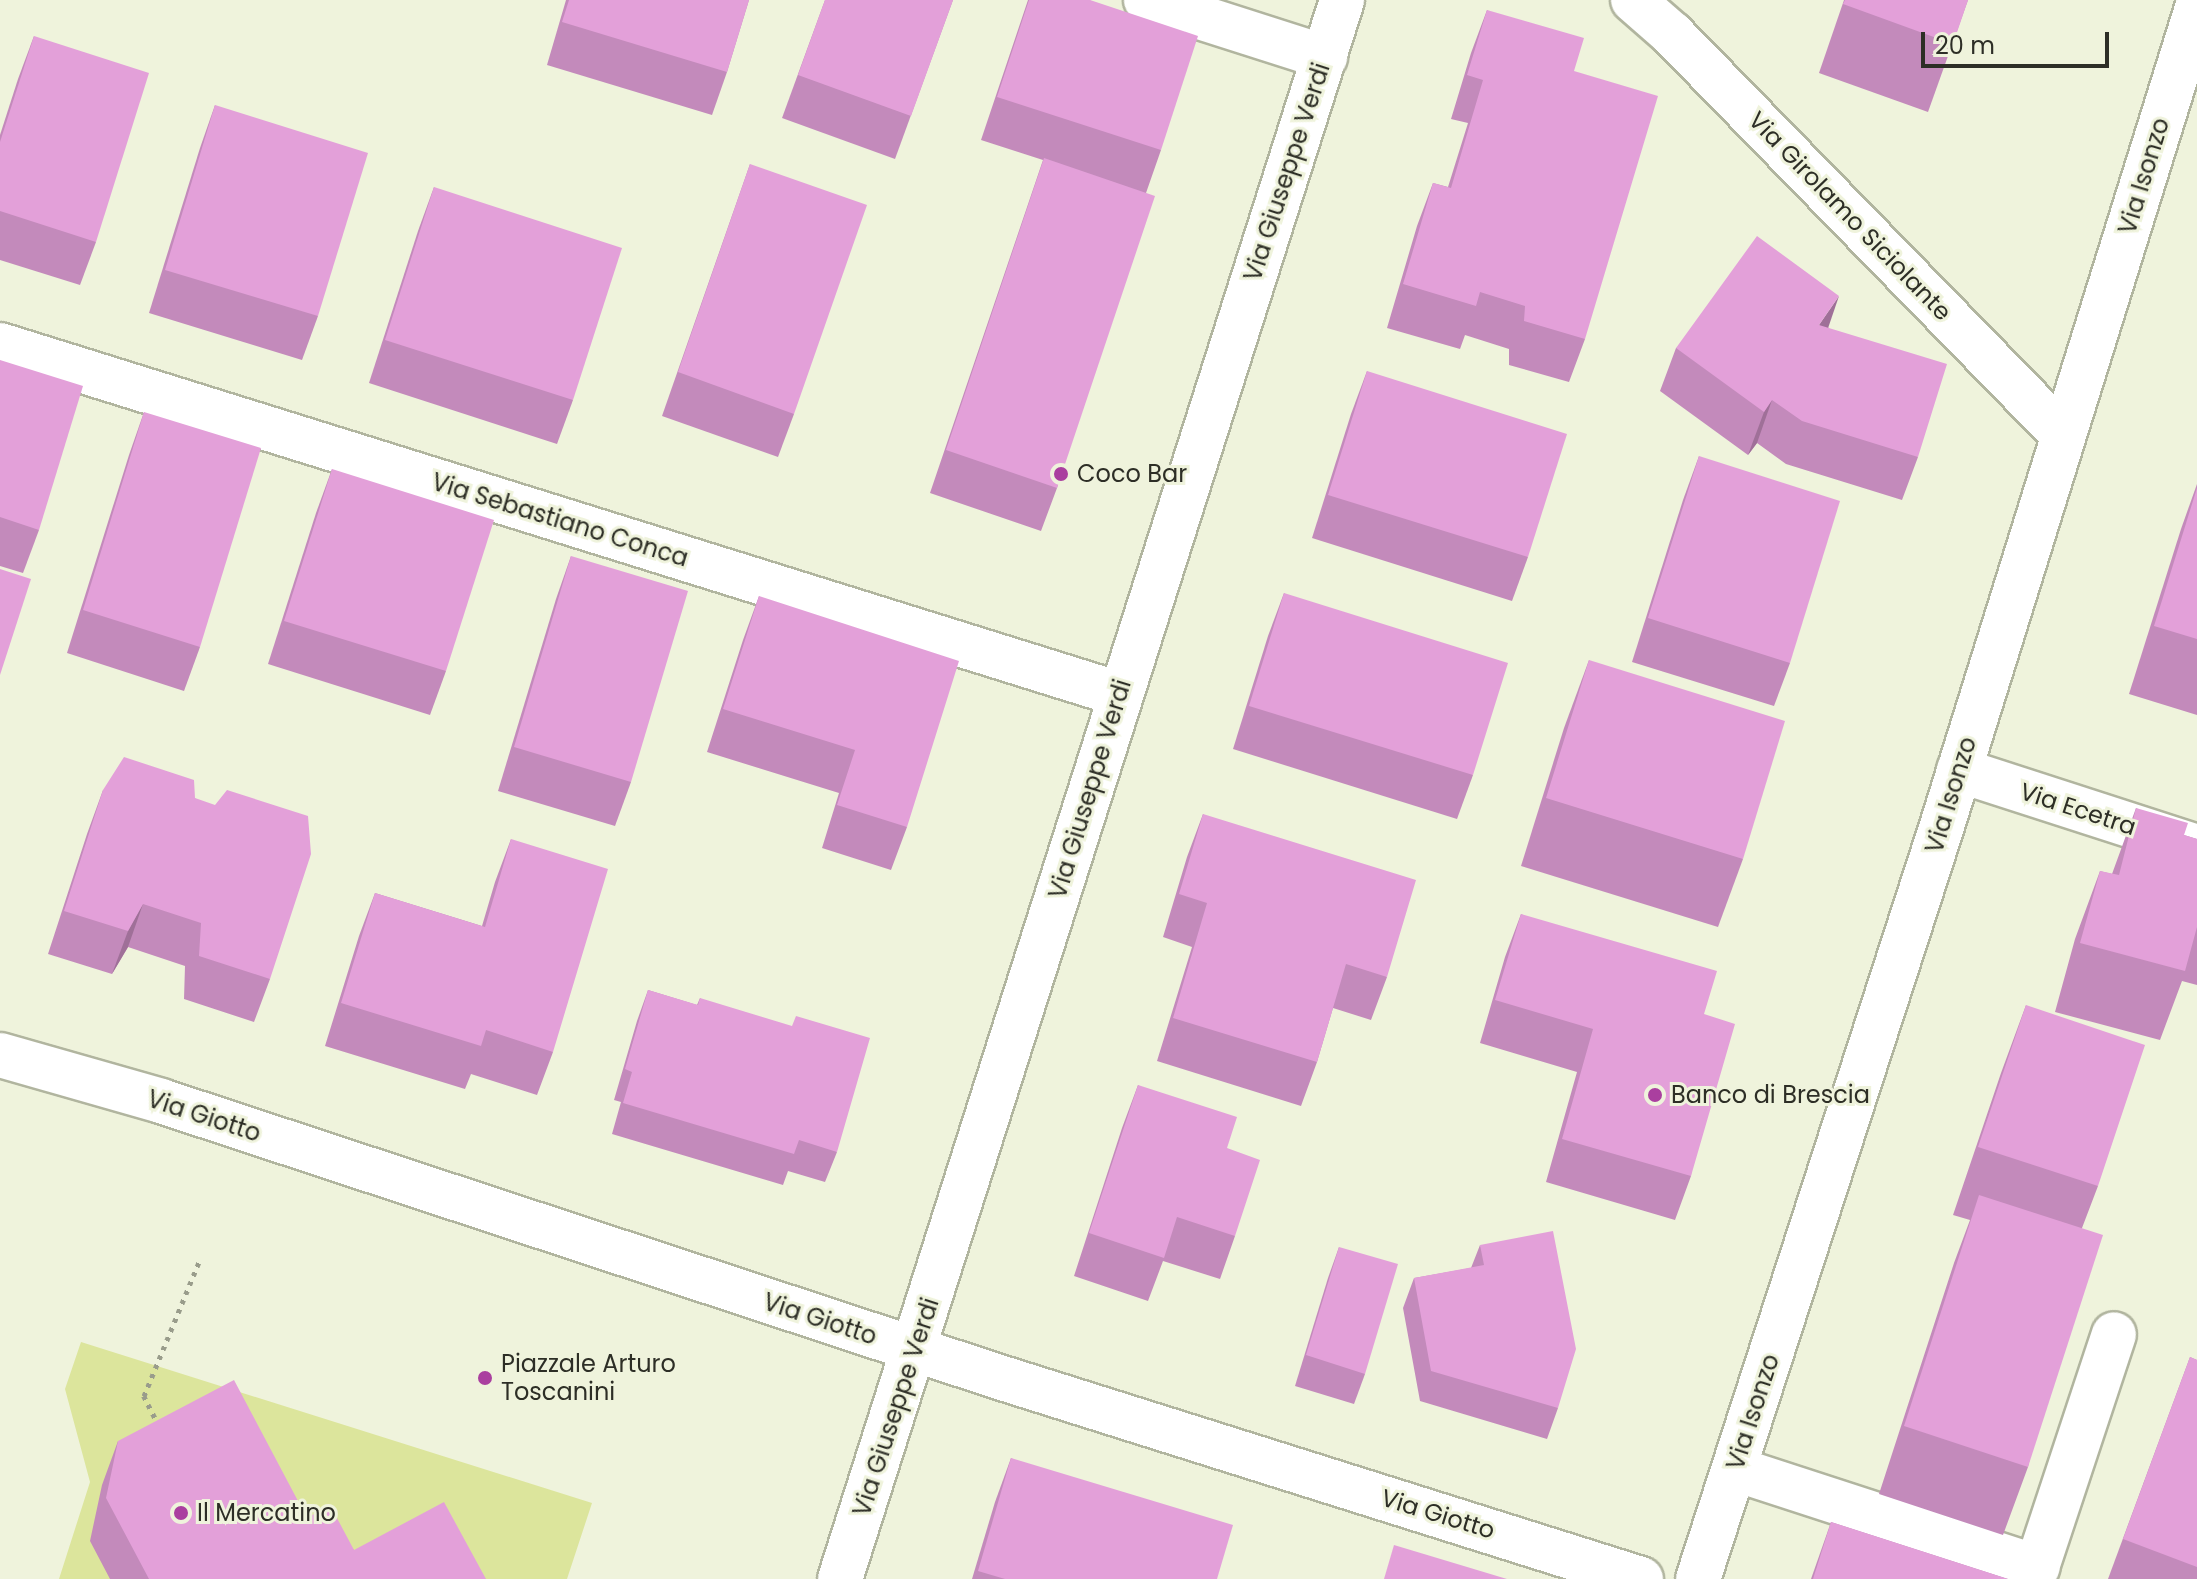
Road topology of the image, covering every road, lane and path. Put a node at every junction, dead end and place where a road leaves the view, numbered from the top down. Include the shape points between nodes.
1 (1146, 0) edge
2 (1342, 0) edge
3 (1633, 0) edge
4 (2197, 8) edge
5 (1325, 57) junction
6 (0, 345) edge
7 (2063, 435) junction
8 (1119, 694) junction
9 (1959, 770) junction
10 (2197, 847) edge
11 (0, 1055) edge
12 (199, 1262) dead end
13 (2114, 1334) dead end
14 (915, 1350) junction
15 (164, 1435) edge
16 (1735, 1469) junction
17 (840, 1579) edge
18 (1641, 1579) edge
19 (1698, 1579) edge

1 - 5 street
2 - 5 street, Via Giuseppe Verdi
3 - 7 street, Via Girolamo Siciolante
4 - 7 street, Via Isonzo
5 - 8 street, Via Giuseppe Verdi
6 - 8 street, Via Sebastiano Conca
7 - 9 street, Via Isonzo
8 - 14 street, Via Giuseppe Verdi
9 - 10 street, Via Ecetra
9 - 16 street, Via Isonzo
11 - 14 street, Via Giotto via 161,1101
12 - 15 path via 144,1396
13 - 16 street via 2037,1567
14 - 17 street, Via Giuseppe Verdi
14 - 18 street, Via Giotto
16 - 19 street, Via Isonzo

